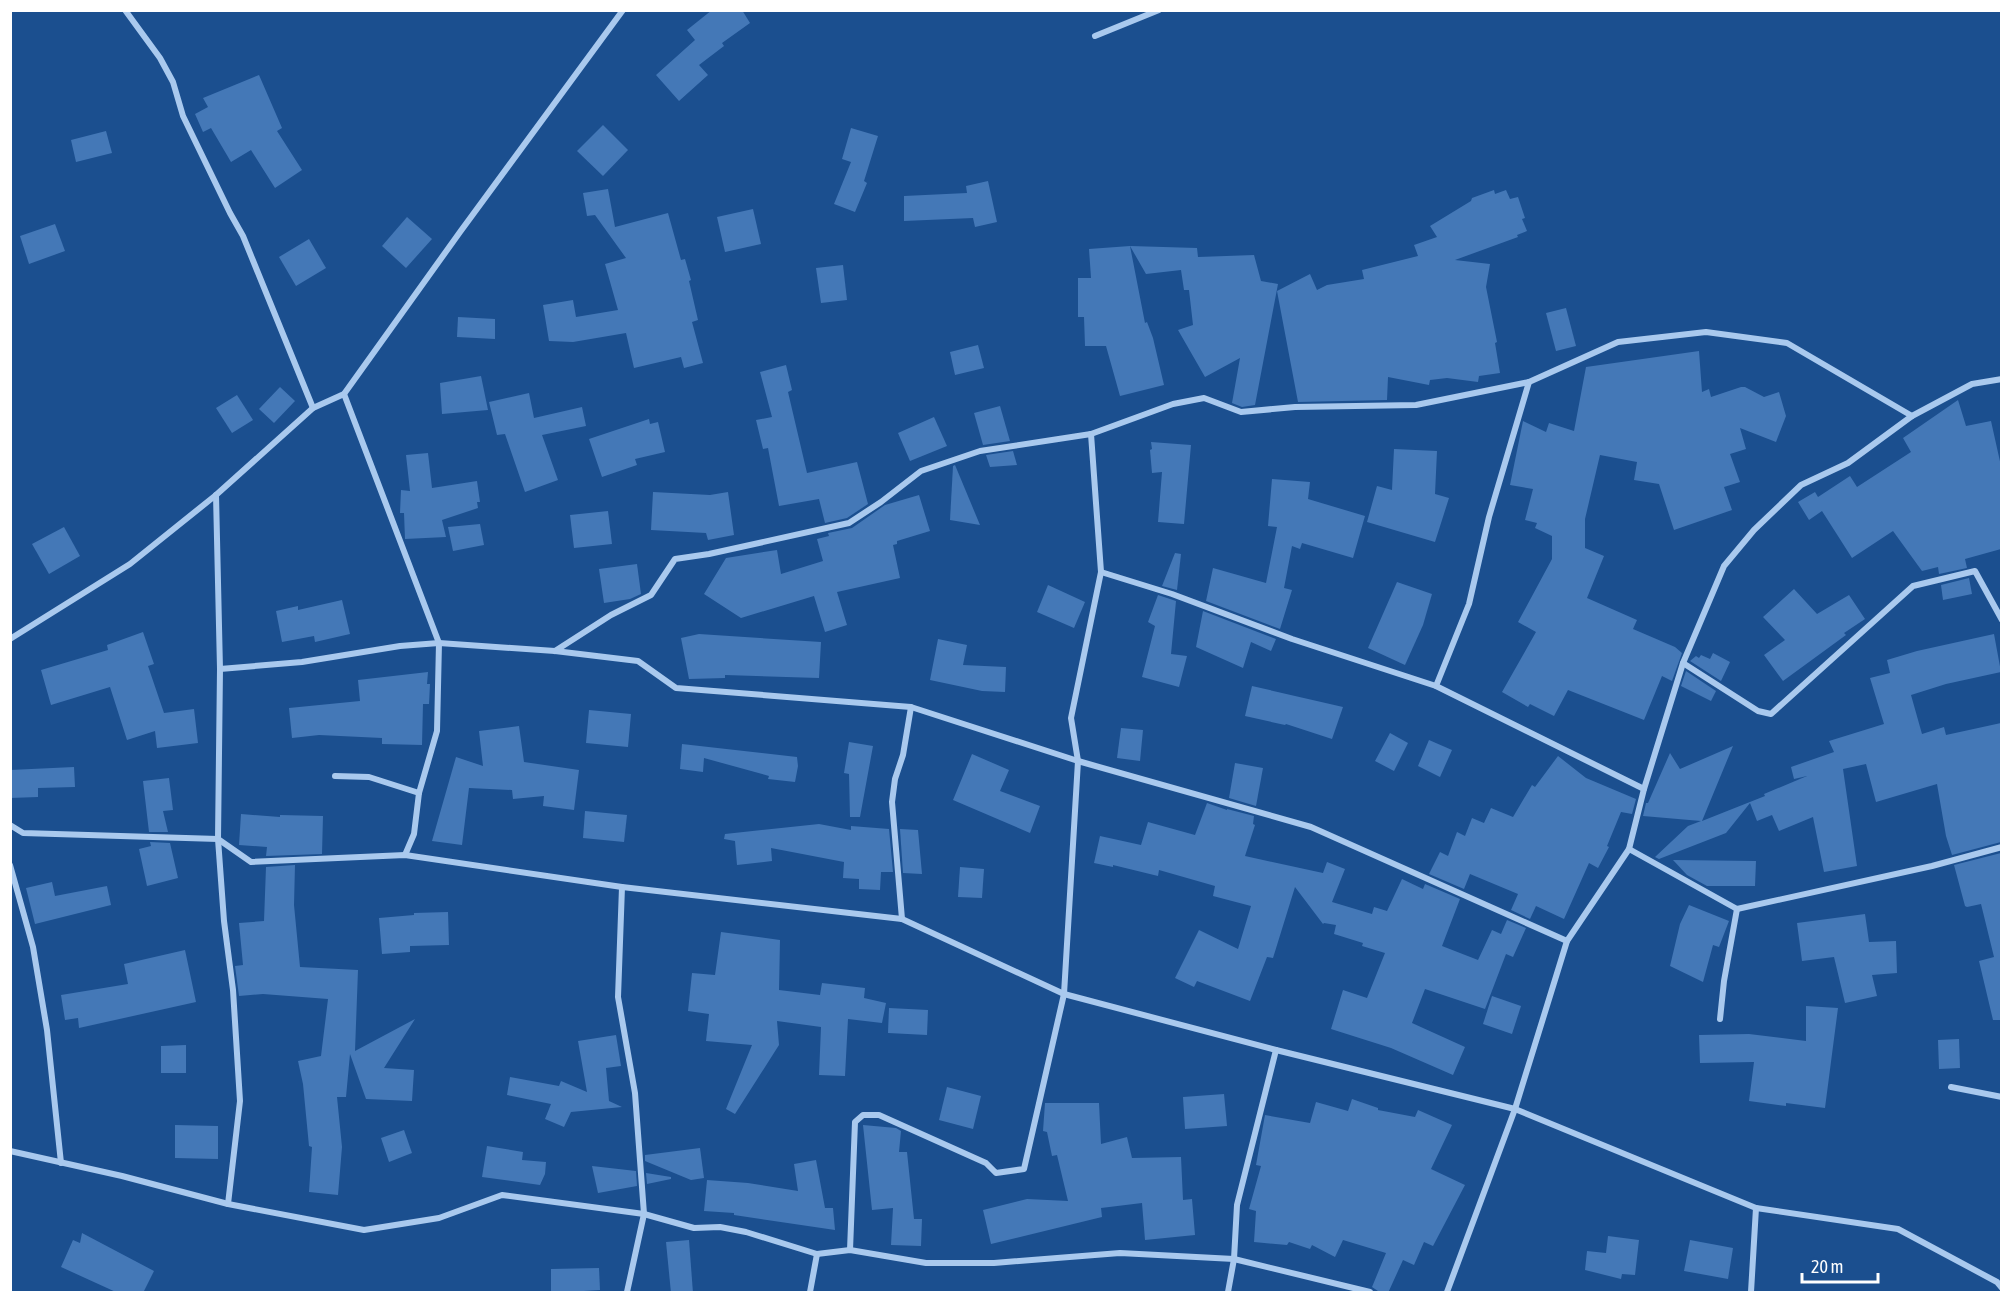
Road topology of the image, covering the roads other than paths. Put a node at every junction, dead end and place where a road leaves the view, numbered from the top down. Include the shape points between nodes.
1 (125, 10) edge
2 (623, 10) edge
3 (1159, 10) edge
4 (1095, 36) dead end
5 (2001, 379) edge
6 (1528, 382) junction
7 (344, 394) junction
8 (313, 408) junction
9 (1912, 416) junction
10 (1091, 434) junction
11 (216, 495) junction
12 (1101, 572) junction
13 (2001, 620) edge
14 (10, 639) edge
15 (439, 643) junction
16 (555, 651) junction
17 (1683, 663) junction
18 (220, 669) junction
19 (1436, 686) junction
20 (911, 707) junction
21 (1078, 761) junction
22 (335, 776) dead end
23 (1644, 789) junction
24 (419, 793) junction
25 (10, 825) edge
26 (218, 839) junction
27 (2001, 847) edge
28 (1629, 849) junction
29 (405, 855) junction
30 (10, 865) edge
31 (622, 887) junction
32 (1737, 909) junction
33 (902, 919) junction
34 (1567, 941) junction
35 (1064, 994) junction
36 (1720, 1019) dead end
37 (1276, 1050) junction
38 (1951, 1087) dead end
39 (2001, 1097) edge
40 (1515, 1109) junction
41 (10, 1151) edge
42 (61, 1163) junction
43 (228, 1204) junction
44 (1756, 1208) junction
45 (644, 1214) junction
46 (850, 1250) junction
47 (817, 1254) junction
48 (1234, 1259) junction
49 (2001, 1287) edge
50 (627, 1293) edge
51 (810, 1293) edge
52 (1228, 1293) edge
53 (1370, 1293) edge
54 (1447, 1293) edge
55 (1751, 1293) edge

1 - 8 street via 160,58 172,82 183,116 243,236
2 - 7 street
3 - 4 street
5 - 9 street via 1972,384
6 - 9 street via 1618,342 1706,332 1787,343
6 - 10 street via 1416,405 1241,412 1204,398 1173,404
6 - 19 street via 1489,517 1469,604
7 - 8 street
7 - 15 street
8 - 11 street
9 - 17 street via 1848,463 1801,486 1754,530 1725,566
10 - 12 street
10 - 16 street via 980,451 921,471 849,523 675,559 651,595
11 - 14 street via 130,564
11 - 18 street
12 - 19 street
12 - 21 street via 1071,718
13 - 17 street via 1975,571 1913,586 1771,714 1758,711
15 - 16 street
15 - 18 street
15 - 24 street via 437,731
16 - 20 street via 638,661 676,688
17 - 23 street
18 - 26 street
19 - 23 street
20 - 21 street
20 - 33 street via 892,802
21 - 34 street via 1311,827
21 - 35 street
22 - 24 street via 369,777
23 - 28 street
24 - 29 street via 414,834
25 - 26 street via 23,834
26 - 29 street via 251,862
26 - 43 street via 240,1101
27 - 32 street
28 - 32 street
28 - 34 street
29 - 31 street
30 - 42 street via 35,959
31 - 33 street
31 - 45 street via 618,997 636,1093
32 - 36 street
33 - 35 street
34 - 40 street
35 - 37 street
35 - 46 street via 1024,1169 996,1173 986,1163 879,1115 863,1115 855,1122
37 - 40 street
37 - 48 street via 1237,1205
38 - 39 street
40 - 44 street
40 - 54 street
41 - 42 street
42 - 43 street
43 - 45 street via 364,1230 439,1218 502,1195
44 - 49 street via 1898,1229
44 - 55 street
45 - 47 street via 694,1228 720,1227 746,1233
45 - 50 street
46 - 47 street
46 - 48 street via 926,1263 994,1263 1120,1253
47 - 51 street
48 - 52 street
48 - 53 street

